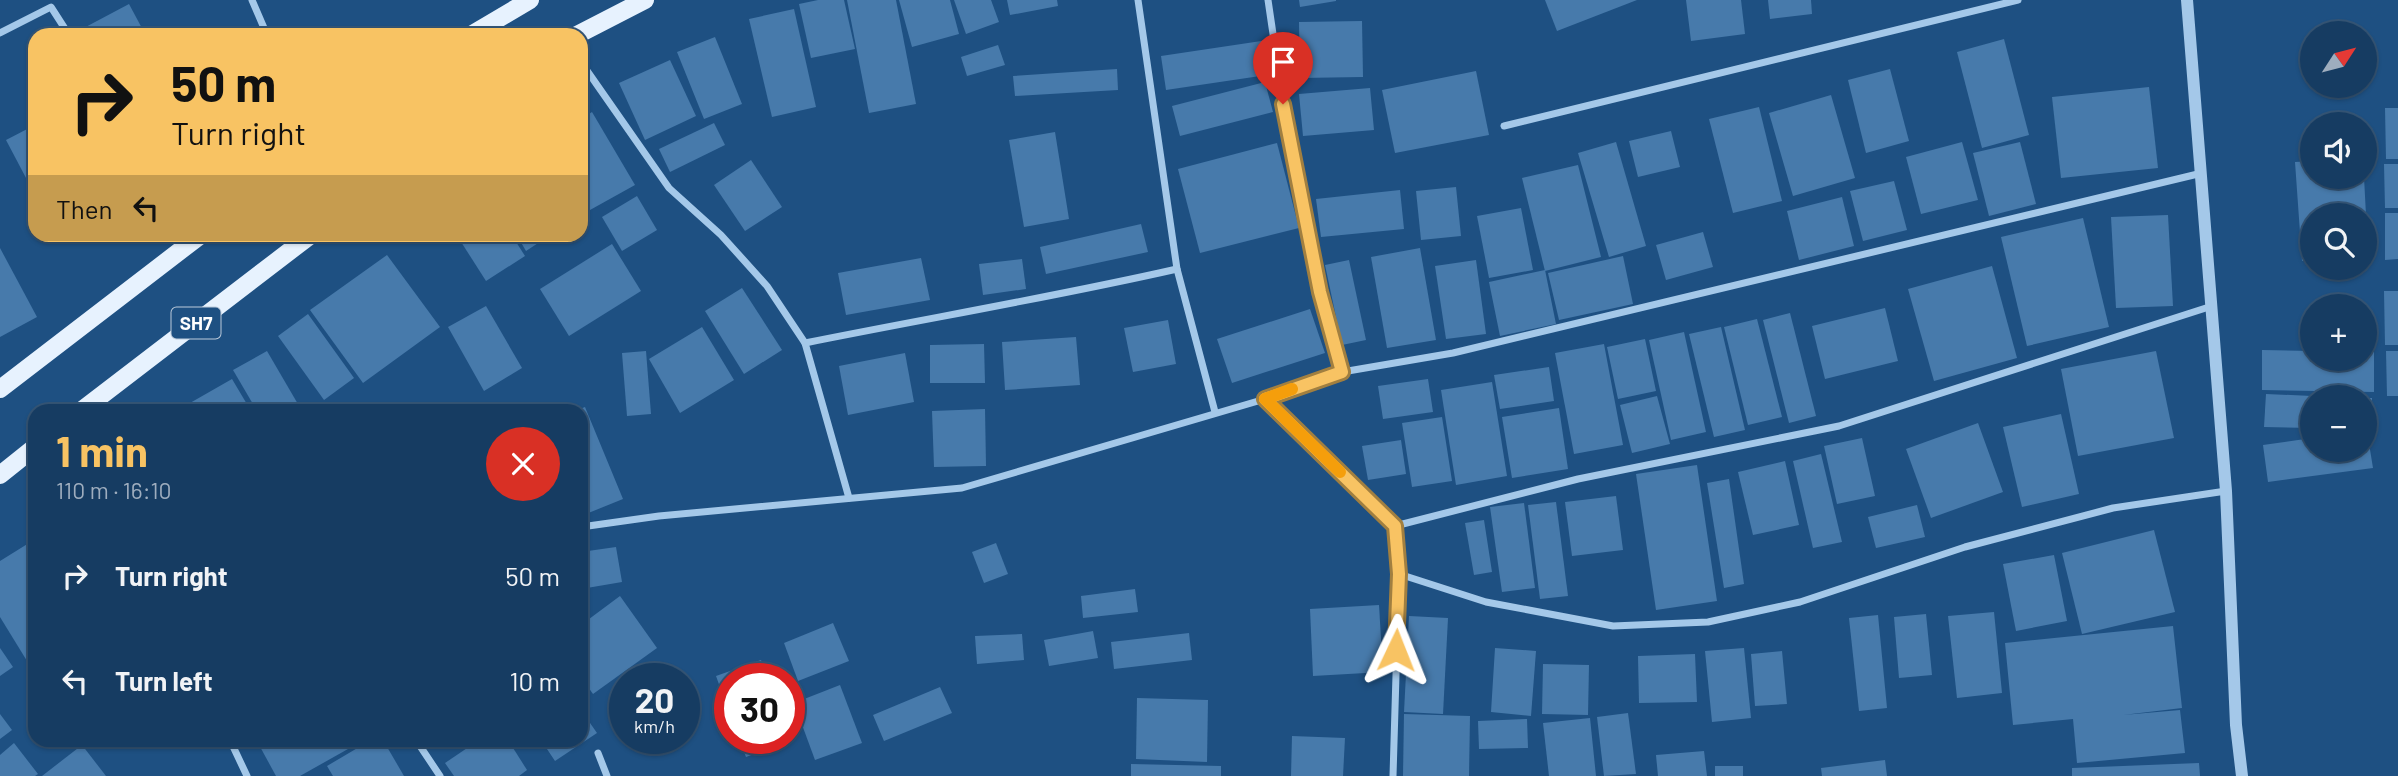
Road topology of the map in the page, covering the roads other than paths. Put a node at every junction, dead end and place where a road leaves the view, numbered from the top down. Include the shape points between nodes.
1 (252, 0) edge
2 (530, 0) edge
3 (645, 0) edge
4 (1138, 0) edge
5 (1268, 0) edge
6 (2018, 0) edge
7 (2188, 0) edge
8 (49, 4) edge
9 (64, 28) edge
10 (264, 28) edge
11 (483, 28) edge
12 (588, 29) edge
13 (0, 33) edge
14 (588, 72) edge
15 (1504, 126) dead end
16 (2202, 173) junction
17 (189, 242) edge
18 (302, 242) edge
19 (1177, 269) junction
20 (2209, 307) junction
21 (805, 343) junction
22 (1342, 372) junction
23 (2, 383) edge
24 (107, 391) junction
25 (1265, 399) junction
26 (90, 404) edge
27 (103, 404) edge
28 (1215, 412) junction
29 (28, 453) edge
30 (0, 475) edge
31 (2225, 492) junction
32 (849, 498) junction
33 (588, 526) edge
34 (1395, 526) junction
35 (1399, 574) junction
36 (233, 747) edge
37 (421, 747) edge
38 (598, 753) dead end
39 (247, 776) edge
40 (440, 776) edge
41 (607, 776) edge
42 (1393, 776) edge
43 (2242, 776) edge

1 - 10 street
2 - 11 main road
3 - 12 main road
4 - 19 street
5 - 22 street via 1320,292
6 - 15 street
7 - 16 street
8 - 9 street
8 - 13 street
14 - 21 street via 669,188 721,235 767,286
16 - 20 street
16 - 22 street via 1453,353
17 - 23 main road
18 - 24 main road, SH7
19 - 21 street
19 - 28 street
20 - 31 street
20 - 34 street via 1839,426 1578,479
21 - 32 street
22 - 25 street
24 - 26 main road, SH7
24 - 27 street
25 - 28 street
25 - 34 street
28 - 32 street via 962,488
29 - 30 main road
31 - 35 street via 2113,508 1965,547 1801,601 1708,622 1613,626 1486,602
31 - 43 street
32 - 33 street
34 - 35 street
35 - 42 street
36 - 39 street
37 - 40 street
38 - 41 street

